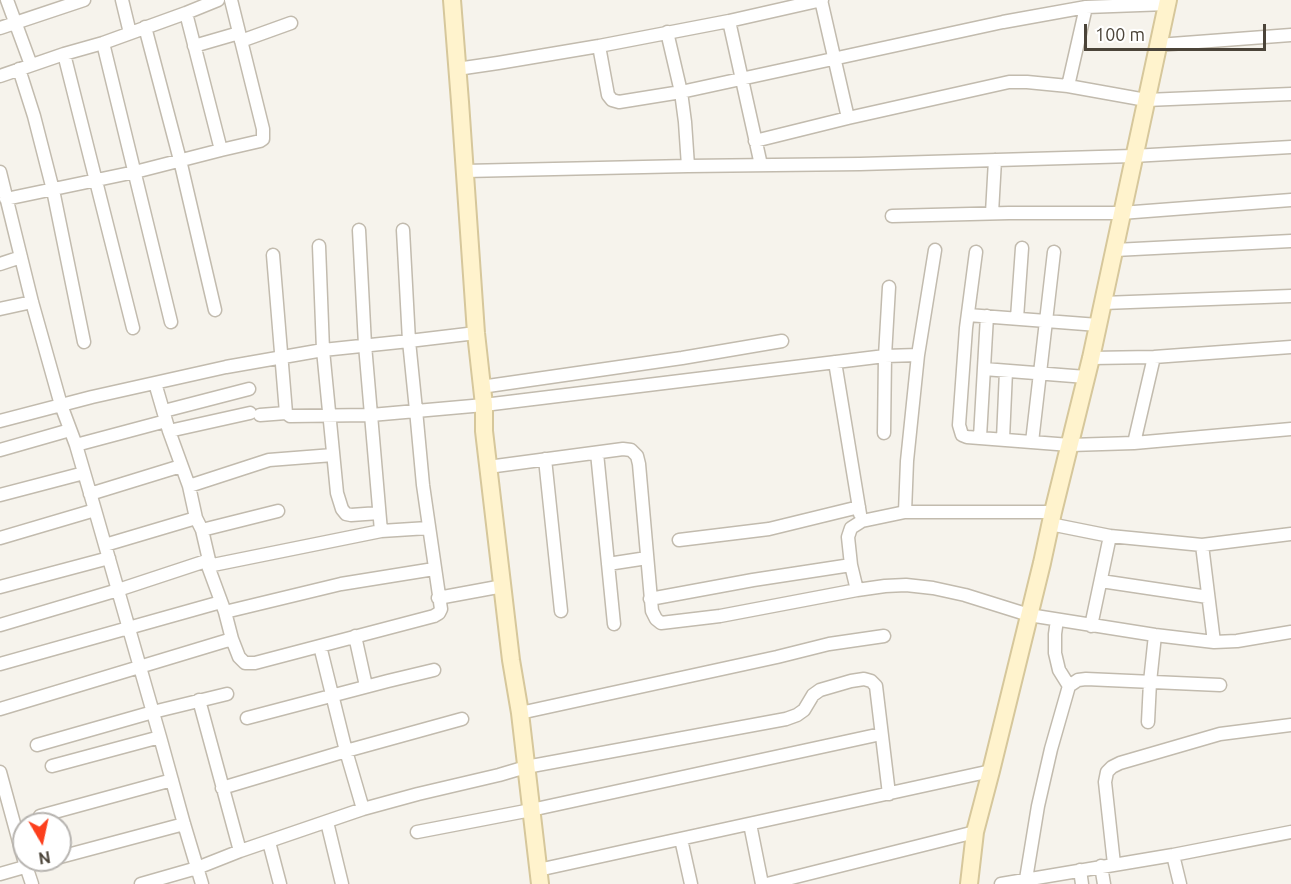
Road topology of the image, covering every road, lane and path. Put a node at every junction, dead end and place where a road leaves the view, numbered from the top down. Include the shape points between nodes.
1 (7, 0) edge
2 (84, 0) edge
3 (122, 0) edge
4 (218, 0) edge
5 (231, 0) edge
6 (452, 0) edge
7 (822, 0) edge
8 (1167, 2) edge
9 (1086, 7) junction
10 (186, 14) junction
11 (729, 21) junction
12 (291, 22) dead end
13 (16, 23) junction
14 (145, 27) junction
15 (0, 28) edge
16 (667, 32) junction
17 (130, 33) junction
18 (1291, 35) edge
19 (240, 37) junction
20 (103, 43) junction
21 (1158, 45) junction
22 (194, 46) junction
23 (598, 46) junction
24 (64, 54) junction
25 (835, 59) junction
26 (31, 65) junction
27 (19, 69) junction
28 (457, 69) junction
29 (0, 76) edge
30 (741, 78) junction
31 (1068, 86) junction
32 (681, 92) junction
33 (1291, 94) edge
34 (1146, 100) junction
35 (848, 118) junction
36 (755, 141) junction
37 (1291, 147) edge
38 (221, 150) junction
39 (1133, 156) junction
40 (180, 160) junction
41 (995, 160) junction
42 (760, 165) junction
43 (688, 166) junction
44 (465, 171) junction
45 (0, 172) edge
46 (135, 172) junction
47 (95, 179) junction
48 (53, 190) junction
49 (6, 199) junction
50 (1291, 200) edge
51 (992, 213) junction
52 (1122, 213) junction
53 (5, 216) edge
54 (892, 216) dead end
55 (359, 230) dead end
56 (403, 230) dead end
57 (1291, 241) edge
58 (319, 246) dead end
59 (1022, 248) dead end
60 (935, 250) dead end
61 (1115, 250) junction
62 (976, 252) dead end
63 (1054, 252) dead end
64 (273, 255) dead end
65 (21, 257) junction
66 (0, 264) edge
67 (889, 287) dead end
68 (1291, 296) edge
69 (32, 302) junction
70 (1103, 303) junction
71 (0, 309) edge
72 (215, 310) dead end
73 (968, 315) junction
74 (987, 316) junction
75 (1017, 318) junction
76 (1047, 320) junction
77 (171, 322) dead end
78 (1098, 326) junction
79 (133, 328) dead end
80 (476, 333) junction
81 (409, 341) junction
82 (782, 341) dead end
83 (84, 342) dead end
84 (365, 345) junction
85 (1291, 347) edge
86 (323, 350) junction
87 (918, 355) junction
88 (885, 356) junction
89 (1154, 357) junction
90 (281, 358) junction
91 (1091, 358) junction
92 (835, 362) junction
93 (984, 369) junction
94 (1006, 371) junction
95 (1041, 373) junction
96 (1086, 376) junction
97 (155, 382) junction
98 (481, 387) junction
99 (249, 389) dead end
100 (61, 405) junction
101 (484, 405) junction
102 (416, 410) junction
103 (286, 413) junction
104 (371, 415) junction
105 (330, 416) junction
106 (0, 421) edge
107 (167, 421) junction
108 (1291, 429) edge
109 (70, 430) junction
110 (884, 434) dead end
111 (980, 438) junction
112 (1003, 440) junction
113 (1032, 442) junction
114 (1134, 443) junction
115 (76, 445) junction
116 (1070, 445) junction
117 (0, 450) edge
118 (597, 453) junction
119 (333, 455) junction
120 (545, 459) junction
121 (181, 466) junction
122 (488, 467) junction
123 (84, 474) junction
124 (189, 486) junction
125 (90, 494) junction
126 (0, 495) edge
127 (859, 507) junction
128 (95, 510) junction
129 (278, 511) dead end
130 (905, 512) junction
131 (379, 513) junction
132 (196, 518) junction
133 (1052, 518) junction
134 (862, 521) junction
135 (428, 528) junction
136 (202, 530) junction
137 (381, 531) junction
138 (1291, 534) edge
139 (1110, 536) junction
140 (0, 538) edge
141 (679, 540) dead end
142 (1202, 545) junction
143 (107, 551) junction
144 (647, 558) junction
145 (208, 563) junction
146 (608, 564) junction
147 (851, 565) junction
148 (434, 568) junction
149 (1101, 581) junction
150 (502, 586) junction
151 (0, 587) edge
152 (118, 590) junction
153 (857, 590) junction
154 (1208, 597) junction
155 (438, 598) junction
156 (650, 599) junction
157 (223, 607) junction
158 (561, 611) dead end
159 (1029, 615) junction
160 (1057, 620) junction
161 (614, 624) dead end
162 (0, 625) edge
163 (1091, 626) junction
164 (129, 628) junction
165 (1291, 633) edge
166 (1155, 635) junction
167 (355, 636) junction
168 (884, 636) dead end
169 (232, 639) junction
170 (1214, 642) junction
171 (320, 646) junction
172 (0, 664) edge
173 (140, 667) junction
174 (434, 670) dead end
175 (1150, 682) junction
176 (1220, 685) dead end
177 (366, 686) junction
178 (1069, 686) junction
179 (227, 694) dead end
180 (332, 695) junction
181 (199, 700) junction
182 (0, 709) edge
183 (153, 712) junction
184 (520, 714) junction
185 (247, 718) dead end
186 (462, 719) dead end
187 (1148, 722) dead end
188 (1291, 725) edge
189 (882, 734) junction
190 (160, 738) junction
191 (37, 745) dead end
192 (346, 751) junction
193 (52, 766) dead end
194 (526, 767) junction
195 (991, 771) junction
196 (0, 772) edge
197 (172, 780) junction
198 (222, 788) junction
199 (889, 794) junction
200 (363, 809) junction
201 (531, 810) junction
202 (55, 812) edge
203 (6, 813) edge
204 (327, 822) junction
205 (184, 824) junction
206 (750, 824) junction
207 (12, 828) edge
208 (417, 832) dead end
209 (975, 832) junction
210 (1291, 832) edge
211 (681, 839) junction
212 (268, 842) junction
213 (240, 851) junction
214 (72, 854) edge
215 (1173, 855) junction
216 (1107, 865) junction
217 (197, 868) junction
218 (1080, 870) junction
219 (539, 877) edge
220 (1026, 879) junction
221 (141, 884) edge
222 (202, 884) edge
223 (280, 884) edge
224 (342, 884) edge
225 (691, 884) edge
226 (762, 884) edge
227 (767, 884) edge
228 (969, 884) edge
229 (1001, 884) edge
230 (1082, 884) edge
231 (1104, 884) edge
232 (1180, 884) edge

1 - 13 street
2 - 13 street
3 - 17 street
4 - 10 street
5 - 19 street
6 - 28 main road
7 - 11 street
7 - 25 street
8 - 9 street
8 - 21 main road
9 - 25 street
9 - 31 street
10 - 14 street
10 - 22 street
11 - 16 street
11 - 30 street
12 - 19 street
13 - 15 street
13 - 26 street
14 - 17 street
14 - 40 street
16 - 23 street
16 - 32 street
17 - 20 street
18 - 21 street
19 - 22 street
19 - 38 street via 263,139
20 - 24 street
20 - 46 street
21 - 34 main road
22 - 38 street
23 - 28 street
23 - 32 street via 612,100
24 - 26 street
24 - 47 street
25 - 30 street
25 - 35 street
26 - 27 street
27 - 29 street
27 - 48 street
28 - 44 main road
30 - 32 street
30 - 36 street
31 - 34 street
31 - 35 street via 1009,82
32 - 43 street
33 - 34 street
34 - 39 main road
35 - 36 street
36 - 42 street
37 - 39 street
38 - 40 street
39 - 41 street
39 - 52 main road
40 - 46 street
40 - 72 street
41 - 42 street
41 - 51 street
42 - 43 street
43 - 44 street
44 - 80 main road
45 - 49 street
46 - 47 street
46 - 77 street
47 - 48 street
47 - 79 street
48 - 49 street
48 - 83 street
49 - 53 street
50 - 52 street
51 - 52 street
51 - 54 street
52 - 61 main road
53 - 65 street
55 - 84 street
56 - 81 street
57 - 61 street
58 - 86 street
59 - 75 street
60 - 87 street
61 - 70 main road
62 - 73 street
63 - 76 street
64 - 90 street
65 - 66 street
65 - 69 street
67 - 88 street
68 - 70 street
69 - 71 street
69 - 100 street
70 - 78 main road
73 - 74 street
73 - 111 street via 959,425 962,435
74 - 75 street
74 - 93 street
75 - 76 street
76 - 78 street
76 - 95 street
78 - 91 main road
80 - 81 street
80 - 98 main road
81 - 84 street
81 - 102 street
82 - 98 street
84 - 86 street
84 - 104 street
85 - 89 street
86 - 90 street
86 - 105 street
87 - 88 street
87 - 130 street
88 - 92 street
88 - 110 street
89 - 91 street
89 - 114 street
90 - 97 street
90 - 103 street
91 - 96 main road
92 - 101 street
92 - 127 street
93 - 94 street
93 - 111 street
94 - 95 street
94 - 112 street
95 - 96 street
95 - 113 street
96 - 116 main road
97 - 100 street
97 - 107 street
98 - 101 main road
99 - 107 street
100 - 106 street
100 - 109 street
101 - 102 street
101 - 122 main road
102 - 104 street
102 - 135 street
103 - 105 street
103 - 107 street
104 - 105 street
104 - 131 street
105 - 119 street
107 - 115 street
107 - 121 street
108 - 114 street
109 - 115 street
109 - 117 street
111 - 112 street
112 - 113 street
113 - 116 street
114 - 116 street
115 - 123 street
116 - 133 main road
118 - 120 street
118 - 144 street via 622,449 637,456
118 - 146 street
119 - 124 street via 269,460
119 - 131 street via 342,509 351,515
120 - 122 street
120 - 158 street
121 - 124 street
121 - 125 street
122 - 150 main road
123 - 125 street
123 - 126 street
124 - 132 street
125 - 128 street
127 - 134 street
127 - 141 street via 769,529
128 - 140 street
128 - 143 street
129 - 136 street
130 - 133 street
130 - 134 street
131 - 137 street
132 - 136 street
132 - 143 street
133 - 139 street
133 - 159 main road
134 - 147 street via 851,528 848,537
135 - 137 street
135 - 148 street
136 - 145 street
137 - 145 street
138 - 142 street
139 - 142 street
139 - 149 street
142 - 154 street
143 - 151 street
143 - 152 street
144 - 146 street
144 - 156 street
145 - 152 street
145 - 157 street
146 - 161 street
147 - 153 street
147 - 156 street
148 - 155 street
148 - 157 street
149 - 154 street
149 - 163 street
150 - 155 street
150 - 184 main road
152 - 162 street
152 - 164 street
153 - 156 street via 661,623 652,611
153 - 159 street via 906,585 933,588
154 - 170 street
155 - 167 street via 441,609 434,616
157 - 164 street
157 - 169 street
159 - 160 street
159 - 195 main road
160 - 163 street
160 - 178 street via 1055,653
163 - 166 street
164 - 172 street
164 - 173 street
165 - 170 street
166 - 170 street
166 - 175 street
167 - 171 street
167 - 177 street
168 - 184 street via 829,644
169 - 171 street via 245,663
169 - 173 street
171 - 180 street
173 - 182 street
173 - 183 street
174 - 177 street
175 - 176 street
175 - 178 street via 1086,679
175 - 187 street
177 - 180 street
178 - 220 street via 1038,806
179 - 181 street
180 - 185 street
180 - 192 street
181 - 183 street
181 - 198 street
183 - 190 street
183 - 191 street
184 - 194 main road
186 - 192 street
188 - 216 street via 1220,734 1112,767 1105,782
189 - 194 street via 876,686 871,681 851,681 820,690 804,710 786,719
189 - 199 street
189 - 201 street
190 - 193 street
190 - 197 street
192 - 198 street
192 - 200 street
194 - 200 street
194 - 201 main road
195 - 199 street
195 - 209 main road
196 - 203 street
197 - 202 street
197 - 205 street
198 - 213 street
199 - 206 street
200 - 204 street
201 - 208 street
201 - 219 main road
203 - 207 street
204 - 212 street
204 - 224 street
205 - 214 street
205 - 217 street
206 - 211 street
206 - 226 street
209 - 227 street
209 - 228 main road
210 - 215 street
211 - 219 street
211 - 225 street
212 - 213 street
212 - 223 street
213 - 217 street
215 - 216 street
215 - 232 street
216 - 218 street
216 - 231 street
217 - 221 street
217 - 222 street
218 - 220 street
218 - 230 street
220 - 229 street

